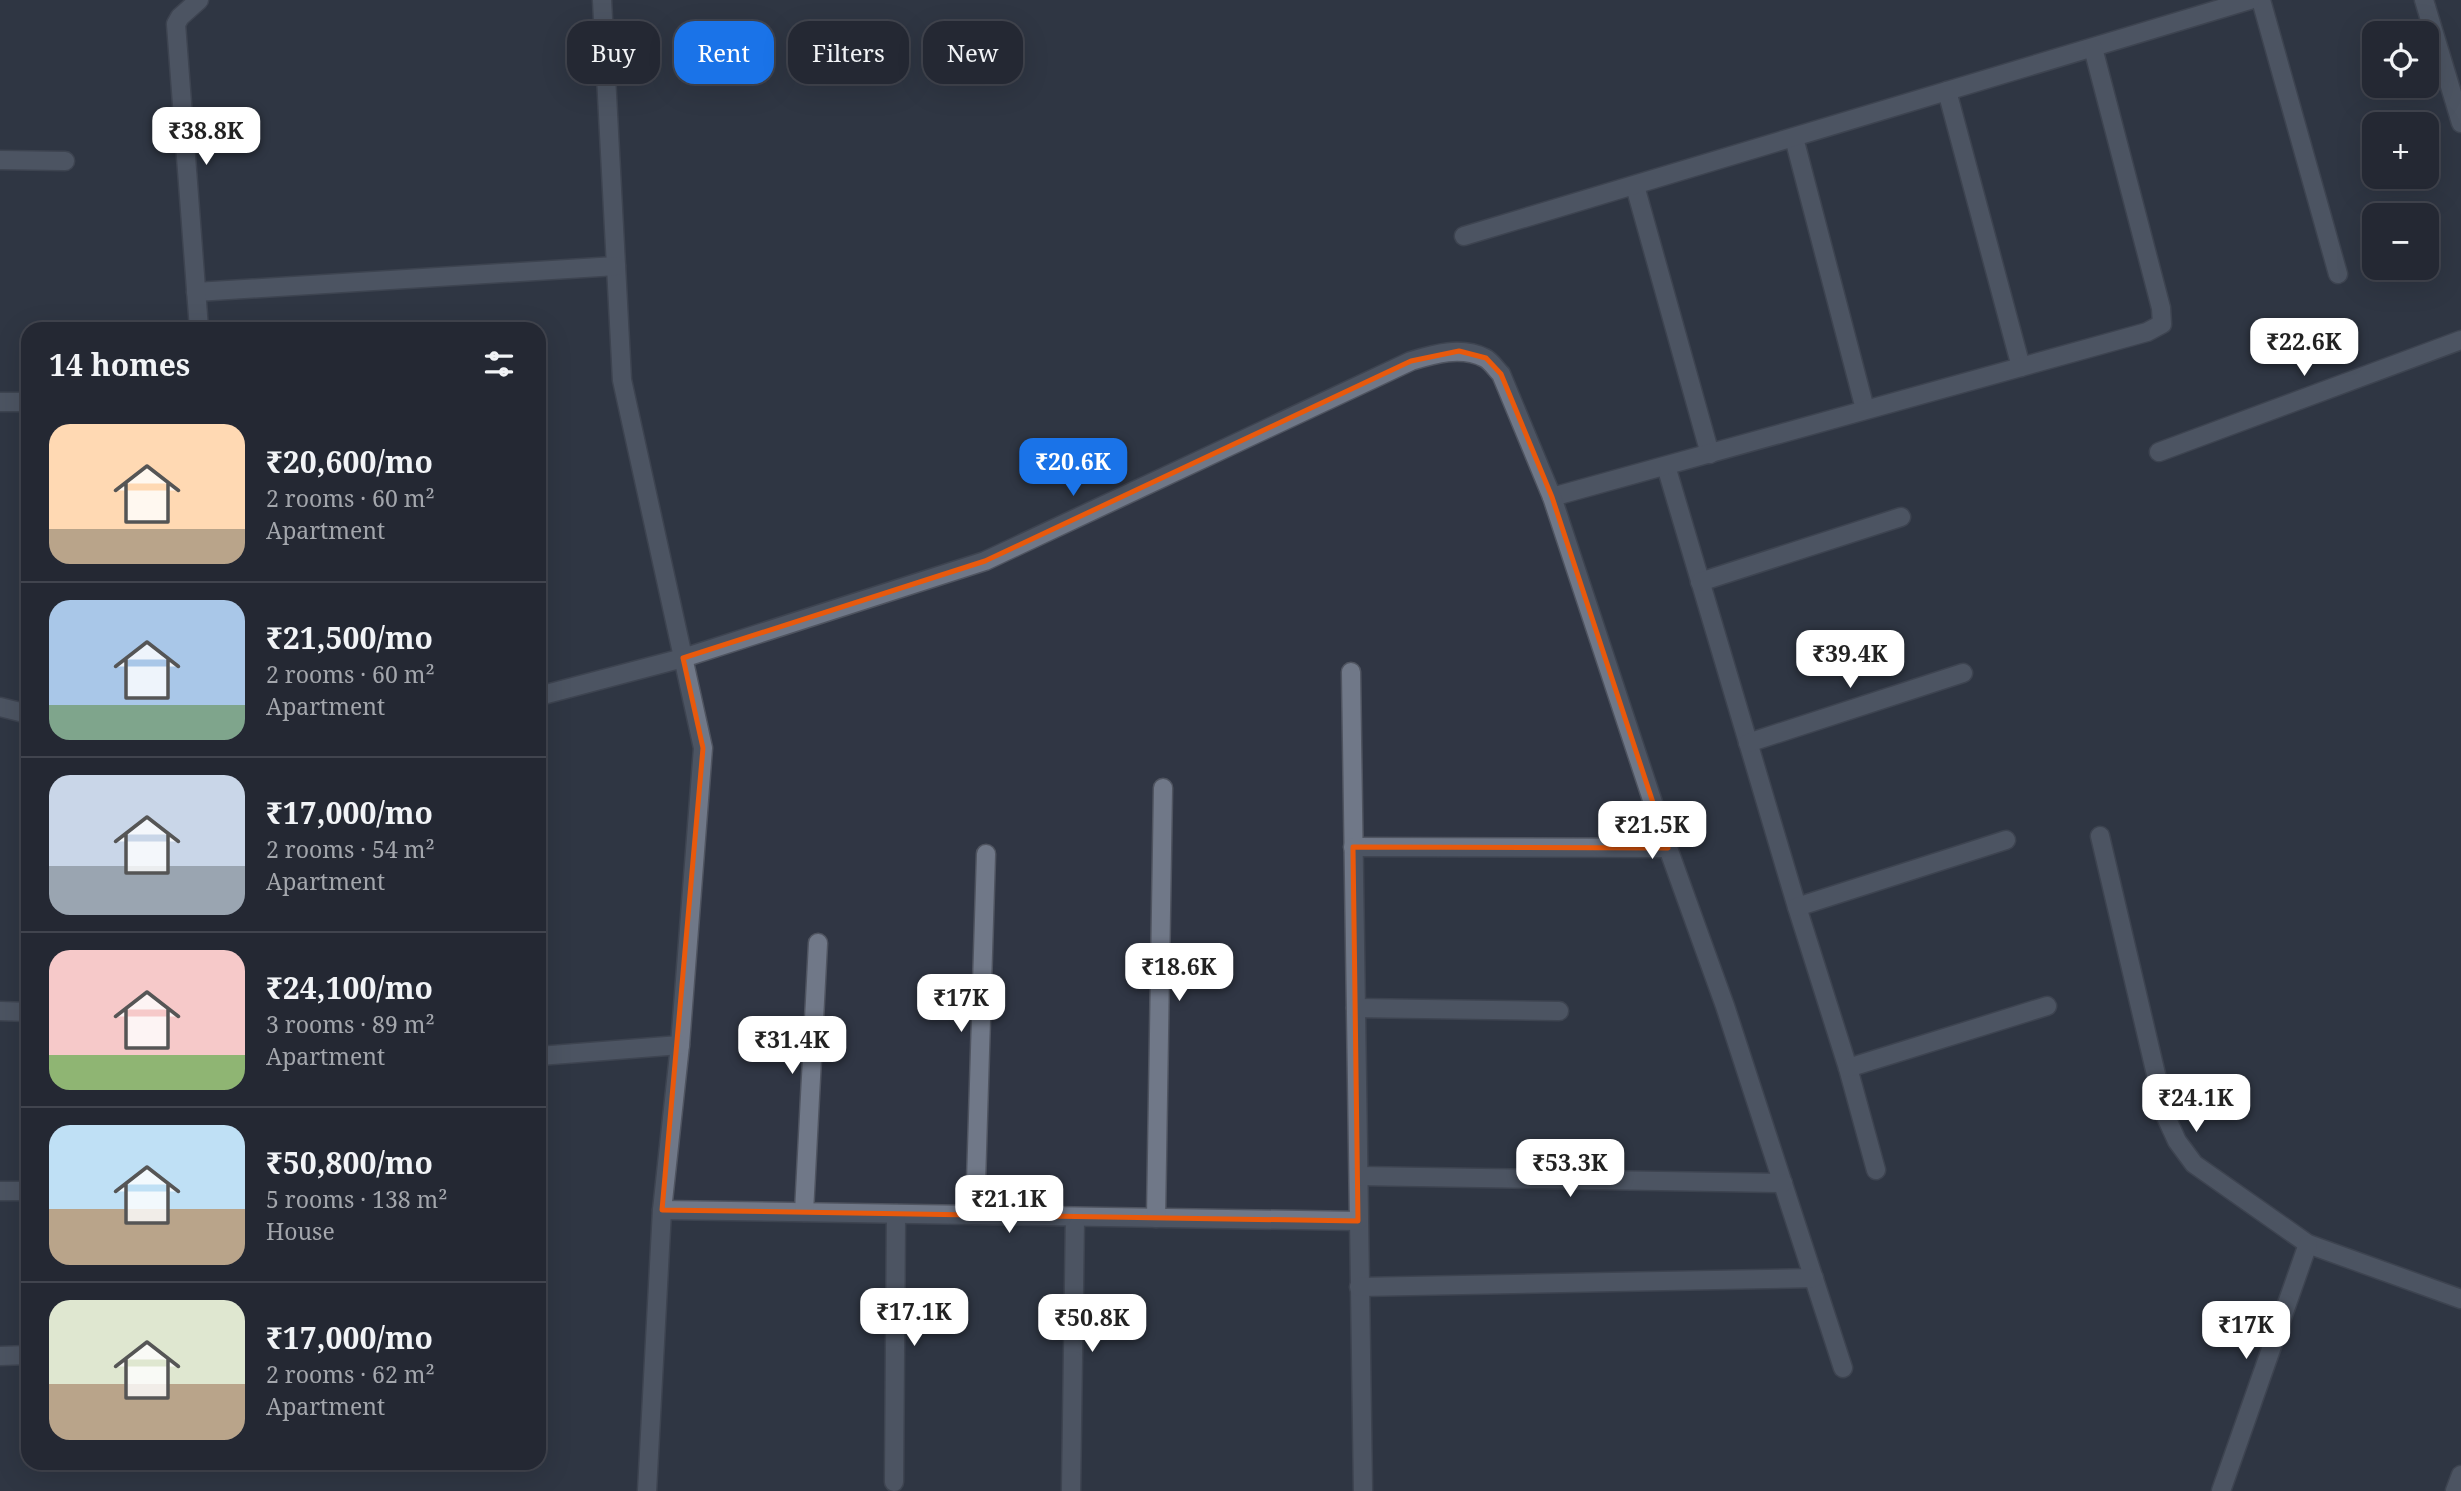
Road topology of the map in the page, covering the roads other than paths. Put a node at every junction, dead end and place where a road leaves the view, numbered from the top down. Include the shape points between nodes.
1 (199, 0) edge
2 (602, 0) edge
3 (2250, 0) edge
4 (2261, 0) edge
5 (2424, 0) edge
6 (2093, 48) junction
7 (1947, 91) junction
8 (2461, 123) edge
9 (1794, 138) junction
10 (0, 160) edge
11 (65, 161) dead end
12 (1635, 186) junction
13 (1464, 236) dead end
14 (616, 266) junction
15 (2338, 274) dead end
16 (196, 292) junction
17 (198, 322) edge
18 (2461, 340) edge
19 (2021, 367) junction
20 (0, 402) edge
21 (21, 402) edge
22 (1865, 409) junction
23 (2160, 452) dead end
24 (1710, 454) junction
25 (1666, 466) junction
26 (1552, 497) junction
27 (1901, 517) dead end
28 (1700, 582) junction
29 (683, 658) junction
30 (1352, 673) dead end
31 (1964, 673) dead end
32 (546, 694) edge
33 (0, 707) edge
34 (21, 712) edge
35 (1748, 743) junction
36 (1163, 788) dead end
37 (2100, 836) dead end
38 (2006, 840) dead end
39 (1353, 847) junction
40 (1668, 848) junction
41 (986, 854) dead end
42 (1797, 907) junction
43 (818, 943) dead end
44 (2047, 1006) dead end
45 (1356, 1008) junction
46 (0, 1011) edge
47 (1559, 1011) dead end
48 (21, 1012) edge
49 (680, 1045) junction
50 (546, 1055) edge
51 (1848, 1068) junction
52 (1876, 1170) dead end
53 (1359, 1176) junction
54 (1783, 1183) junction
55 (0, 1191) edge
56 (21, 1191) edge
57 (662, 1210) junction
58 (804, 1212) junction
59 (896, 1214) junction
60 (975, 1215) junction
61 (1075, 1217) junction
62 (1156, 1218) junction
63 (1358, 1221) junction
64 (2308, 1244) junction
65 (1814, 1278) junction
66 (1359, 1287) junction
67 (2461, 1299) edge
68 (21, 1355) edge
69 (0, 1356) edge
70 (1843, 1368) dead end
71 (2461, 1475) edge
72 (894, 1482) dead end
73 (647, 1491) edge
74 (1071, 1491) edge
75 (1363, 1491) edge
76 (2221, 1491) edge
77 (2455, 1491) edge

1 - 16 street via 176,24
2 - 14 street
3 - 6 street
4 - 15 street
5 - 8 street
6 - 7 street
6 - 19 street via 2162,324
7 - 9 street
7 - 19 street
9 - 12 street
9 - 22 street
10 - 11 street
12 - 13 street
12 - 24 street
14 - 16 street
14 - 29 street via 622,380
16 - 17 street
18 - 23 street
19 - 22 street
20 - 21 street
22 - 24 street
24 - 25 street
25 - 26 street
25 - 28 street
26 - 29 street via 1501,374 1486,358 1459,351 1439,353 1411,360 985,561
26 - 40 street
27 - 28 street
28 - 35 street
29 - 32 street
29 - 49 street via 703,748
30 - 39 street
31 - 35 street
33 - 34 street
35 - 42 street
36 - 62 street
37 - 64 street via 2165,1117 2177,1141 2194,1164
38 - 42 street
39 - 40 street
39 - 45 street
40 - 54 street
41 - 60 street
42 - 51 street
43 - 58 street
44 - 51 street
45 - 47 street
45 - 53 street
46 - 48 street
49 - 50 street
49 - 57 street
51 - 52 street
53 - 54 street
53 - 63 street
54 - 65 street
55 - 56 street
57 - 58 street
57 - 73 street
58 - 59 street
59 - 60 street
59 - 72 street
60 - 61 street
61 - 62 street
61 - 74 street
62 - 63 street
63 - 66 street
64 - 67 street
64 - 76 street
65 - 66 street
65 - 70 street
66 - 75 street
68 - 69 street
71 - 77 street

